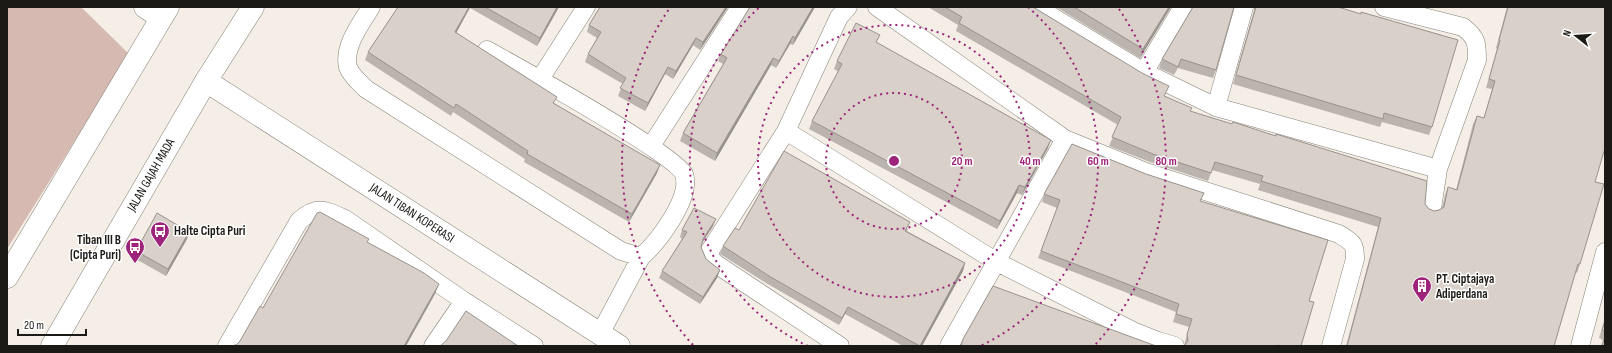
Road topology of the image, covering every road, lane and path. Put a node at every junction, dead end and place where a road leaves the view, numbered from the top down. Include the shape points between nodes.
1 (253, 7) edge
2 (371, 7) edge
3 (586, 7) edge
4 (740, 7) edge
5 (848, 7) edge
6 (877, 7) edge
7 (1036, 7) edge
8 (1184, 7) edge
9 (1244, 7) edge
10 (1384, 7) edge
11 (158, 11) edge
12 (487, 50) dead end
13 (1144, 72) junction
14 (540, 79) junction
15 (206, 81) junction
16 (1216, 107) junction
17 (786, 131) junction
18 (1065, 139) junction
19 (651, 146) junction
20 (1438, 169) junction
21 (1432, 210) edge
22 (1605, 252) edge
23 (641, 257) junction
24 (997, 262) junction
25 (7, 278) edge
26 (464, 301) junction
27 (600, 334) junction
28 (52, 346) edge
29 (227, 346) edge
30 (433, 346) edge
31 (534, 346) edge
32 (619, 346) edge
33 (840, 346) edge
34 (949, 346) edge
35 (1175, 346) edge
36 (1331, 346) edge
37 (1580, 346) edge

1 - 15 main road, JALAN GAJAH MADA
2 - 23 street via 353,38 348,54 348,68 366,89 621,251
3 - 14 street
4 - 19 street
5 - 17 street via 839,17
6 - 18 street
7 - 13 street
8 - 13 street
9 - 16 street
10 - 20 street via 1463,28 1472,34 1477,45 1477,60
11 - 25 main road
12 - 14 street
13 - 16 street
14 - 19 street
15 - 27 main road, JALAN TIBAN KOPERASI
15 - 28 main road, JALAN GAJAH MADA
16 - 20 street
17 - 24 street
17 - 33 street via 709,252 711,259
18 - 24 street
18 - 36 street via 1146,172 1339,234 1349,240 1355,247 1355,260
19 - 23 street via 684,172 684,195 671,221 652,247
20 - 21 street
22 - 37 street
23 - 27 street
24 - 34 street
24 - 35 street via 1133,331
26 - 29 street via 345,219 329,212 315,210 299,221
26 - 30 street
26 - 31 street
27 - 32 main road, JALAN TIBAN KOPERASI

